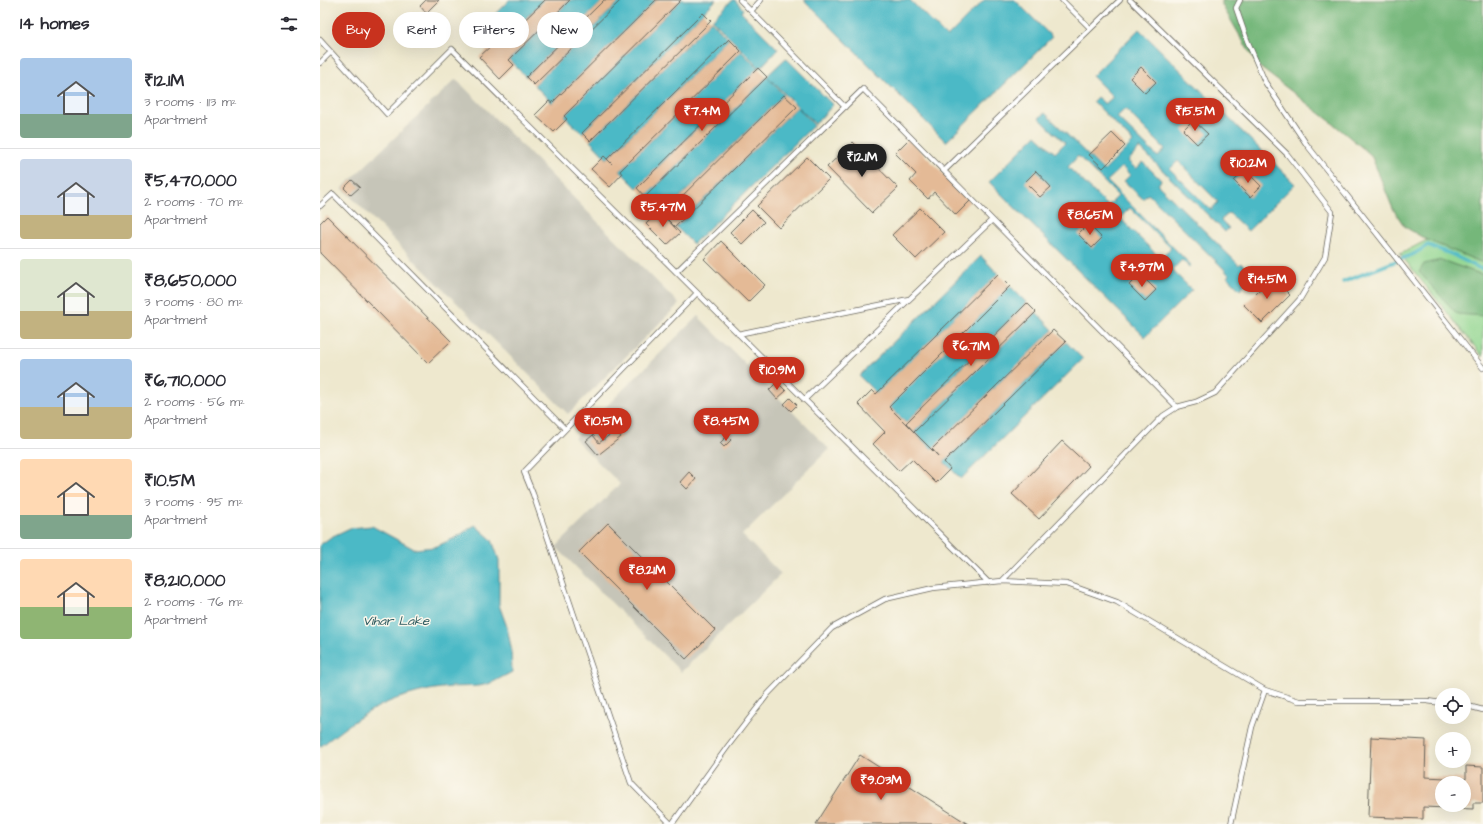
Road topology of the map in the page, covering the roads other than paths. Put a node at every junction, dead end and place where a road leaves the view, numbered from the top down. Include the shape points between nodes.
1 (740, 0) edge
2 (762, 0) edge
3 (1062, 0) edge
4 (1120, 0) edge
5 (1130, 0) edge
6 (1240, 0) edge
7 (751, 11) junction
8 (1090, 28) junction
9 (320, 40) edge
10 (331, 52) junction
11 (320, 63) edge
12 (845, 107) junction
13 (944, 171) junction
14 (320, 206) edge
15 (992, 220) junction
16 (676, 272) junction
17 (697, 293) junction
18 (909, 299) junction
19 (738, 334) junction
20 (1483, 368) edge
21 (804, 400) junction
22 (1177, 407) junction
23 (565, 429) junction
24 (1002, 582) junction
25 (989, 583) junction
26 (1265, 690) junction
27 (1435, 702) edge
28 (1471, 707) edge
29 (1483, 710) edge
30 (672, 824) edge
31 (1231, 824) edge

1 - 7 lane
2 - 7 lane
3 - 8 lane
4 - 8 lane
5 - 22 lane via 1287,154 1332,212 1325,257 1300,299 1215,393
6 - 20 lane via 1236,8 1265,82 1306,144
7 - 12 lane
8 - 13 lane
9 - 10 lane
10 - 11 lane
10 - 16 lane via 387,114 452,49
12 - 13 lane via 863,89
12 - 16 lane
13 - 15 lane
14 - 23 lane via 332,194
15 - 18 lane
15 - 22 lane
16 - 17 lane
17 - 19 lane
17 - 23 lane
18 - 19 lane
18 - 21 lane
19 - 21 lane
21 - 25 lane
22 - 24 lane via 1163,416
23 - 30 lane via 524,472 631,783
24 - 25 lane
24 - 26 lane via 1067,584 1117,602
25 - 30 lane via 933,588 885,599 832,628 768,694
26 - 27 lane via 1299,702
26 - 31 lane via 1252,728
28 - 29 lane

